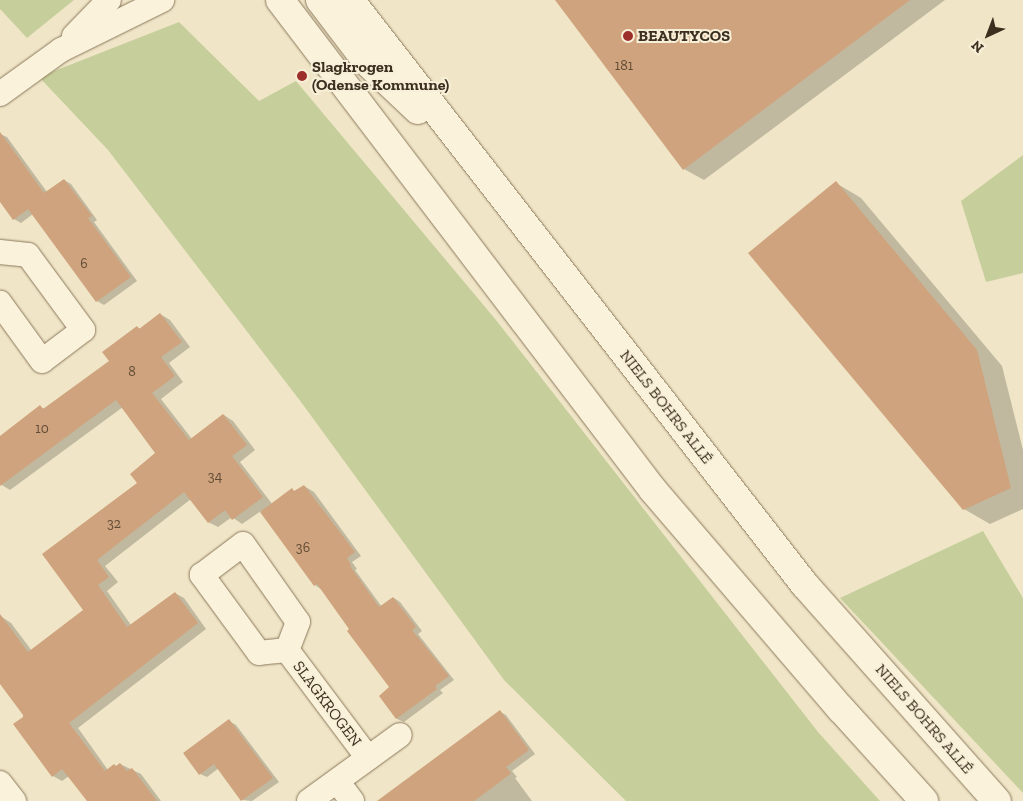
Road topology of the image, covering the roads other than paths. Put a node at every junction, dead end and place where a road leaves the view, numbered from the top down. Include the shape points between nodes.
1 (110, 0) edge
2 (162, 0) edge
3 (280, 0) edge
4 (320, 0) edge
5 (350, 0) edge
6 (61, 50) junction
7 (0, 94) edge
8 (480, 167) junction
9 (0, 252) edge
10 (0, 303) edge
11 (287, 650) junction
12 (400, 735) dead end
13 (368, 758) junction
14 (337, 781) junction
15 (0, 783) edge
16 (14, 801) edge
17 (309, 801) edge
18 (352, 801) edge
19 (924, 801) edge
20 (998, 801) edge

1 - 6 street
2 - 6 street
3 - 19 street via 653,490 840,709
4 - 8 street via 367,62
5 - 8 street, NIELS BOHRS ALLÉ
6 - 7 street
8 - 20 street, NIELS BOHRS ALLÉ via 805,585
9 - 10 street via 28,256 83,330 42,360
11 - 11 street, SLAGKROGEN via 298,622 242,544 202,575 259,653
11 - 13 street, SLAGKROGEN
12 - 13 street, SLAGKROGEN
13 - 14 street, SLAGKROGEN
14 - 17 street, SLAGKROGEN
14 - 18 street
15 - 16 street

